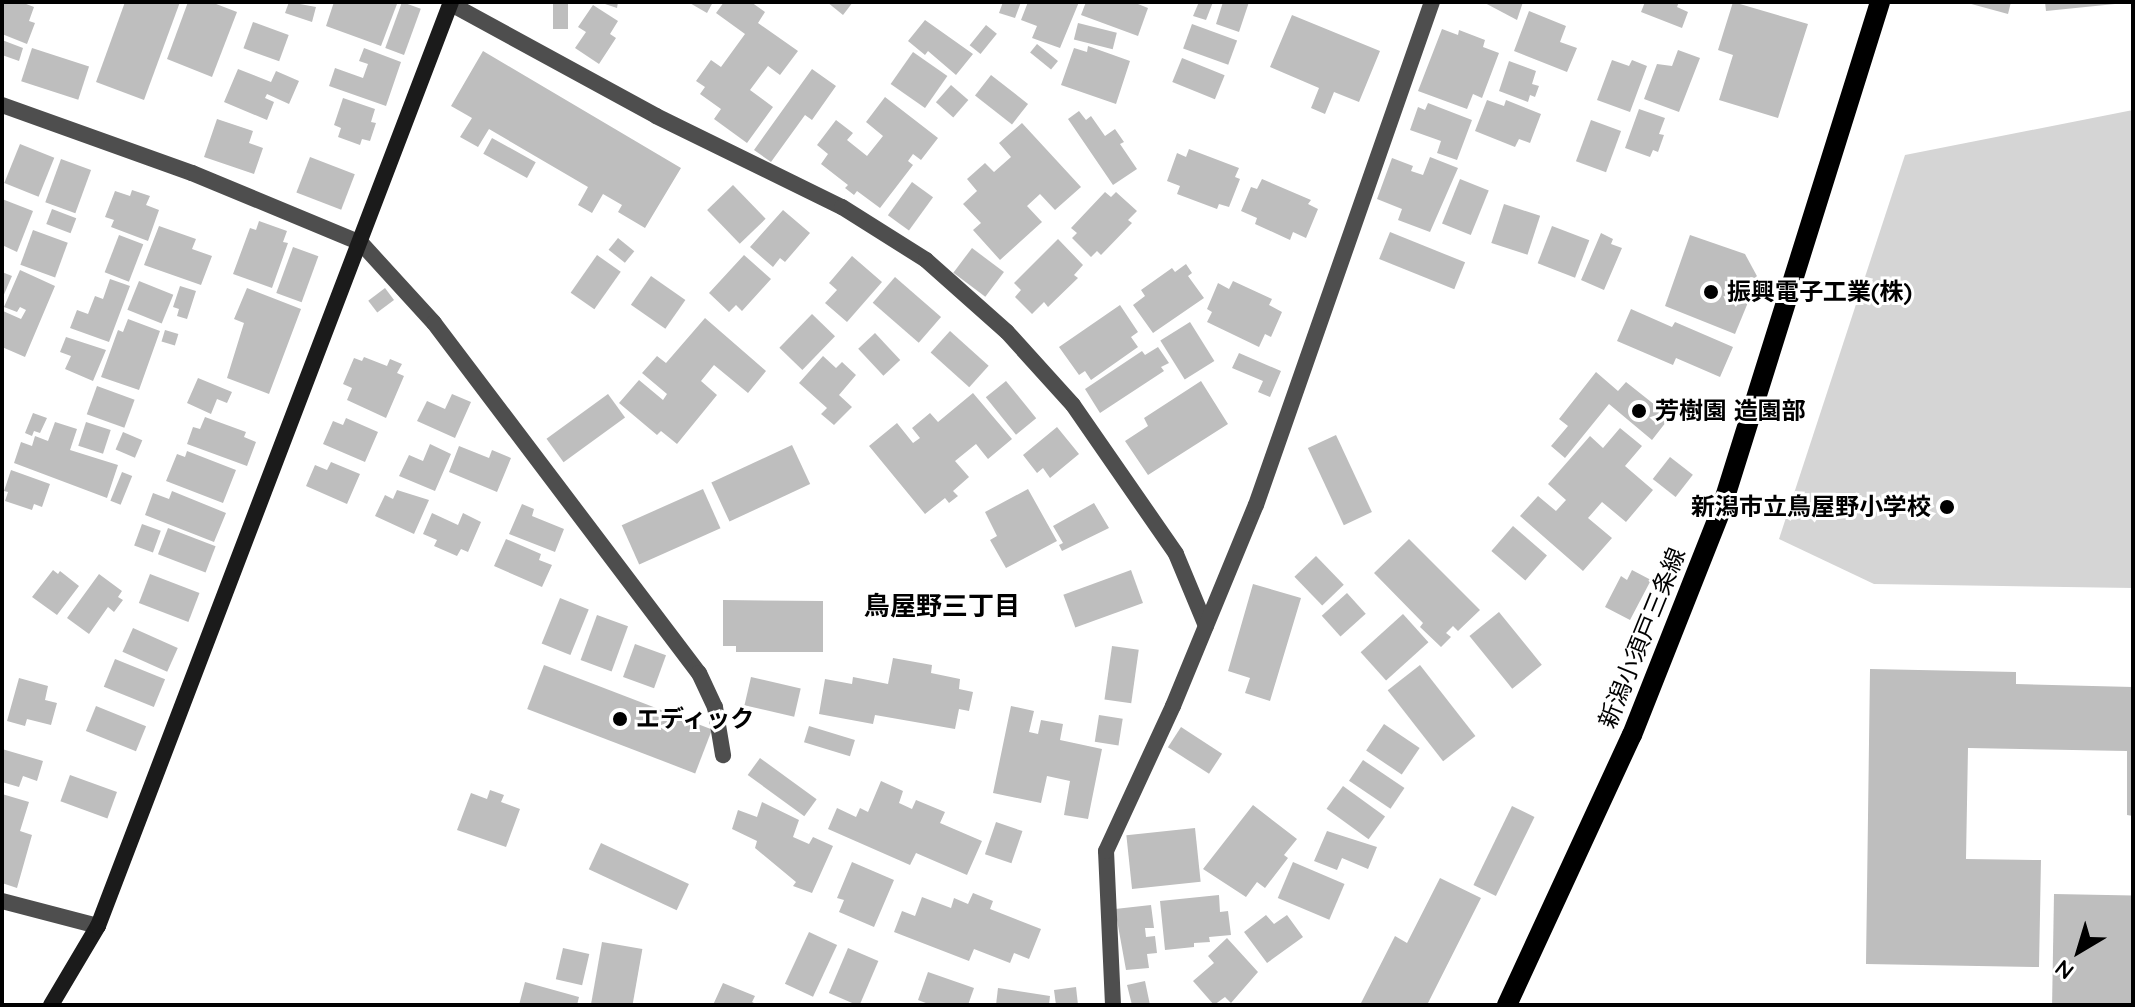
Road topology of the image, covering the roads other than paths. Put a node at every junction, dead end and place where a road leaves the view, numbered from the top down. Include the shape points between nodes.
1 (1432, 2) edge
2 (1880, 2) edge
3 (451, 3) edge
4 (2, 105) edge
5 (361, 243) junction
6 (1206, 626) junction
7 (723, 755) dead end
8 (2, 901) edge
9 (98, 926) junction
10 (51, 1005) edge
11 (1113, 1005) edge
12 (1507, 1005) edge

1 - 6 street via 1256,505
2 - 12 main road, 新潟小須戸三条線 via 1720,513 1632,735
3 - 5 street
3 - 6 street via 656,116 842,207 926,260 1007,332 1073,405 1176,554
4 - 5 street via 192,173
5 - 7 street via 434,323 699,673 715,707
5 - 9 street
6 - 11 street via 1106,851
8 - 9 street
9 - 10 street

